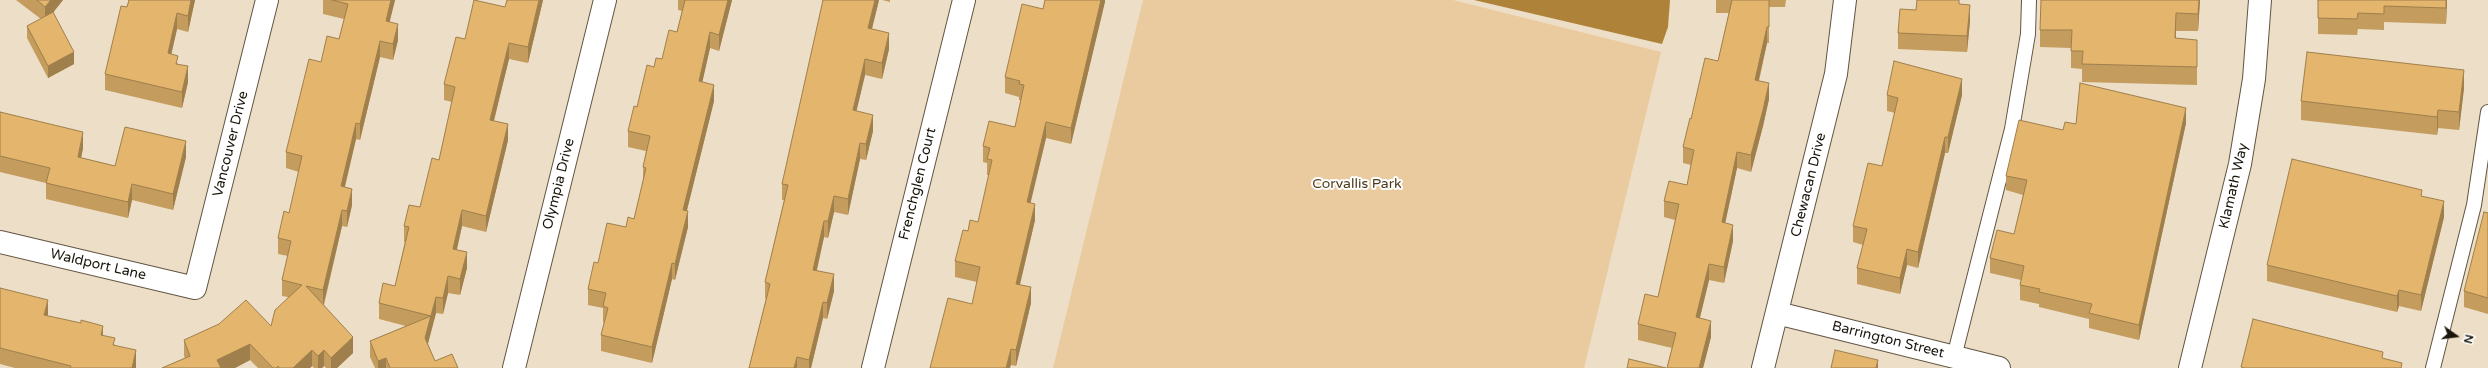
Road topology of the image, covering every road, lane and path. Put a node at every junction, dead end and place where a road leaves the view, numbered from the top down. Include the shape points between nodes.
1 (267, 0) edge
2 (605, 0) edge
3 (964, 0) edge
4 (1845, 0) edge
5 (2029, 0) edge
6 (2260, 0) edge
7 (2488, 112) edge
8 (0, 242) edge
9 (195, 288) joint
10 (1777, 313) junction
11 (1954, 357) junction
12 (514, 368) edge
13 (873, 368) edge
14 (1763, 368) edge
15 (1999, 368) edge
16 (2190, 368) edge
17 (2433, 368) edge

1 - 9 street, Vancouver Drive
2 - 12 street, Olympia Drive
3 - 13 street, Frenchglen Court
4 - 10 street, Chewacan Drive via 1836,74
5 - 11 lane via 2028,34 2012,129
6 - 16 street, Klamath Way via 2254,79 2240,164
7 - 17 lane via 2474,205
8 - 9 street, Waldport Lane
10 - 11 street, Barrington Street
10 - 14 street, Chewacan Drive
11 - 15 street, Barrington Street

